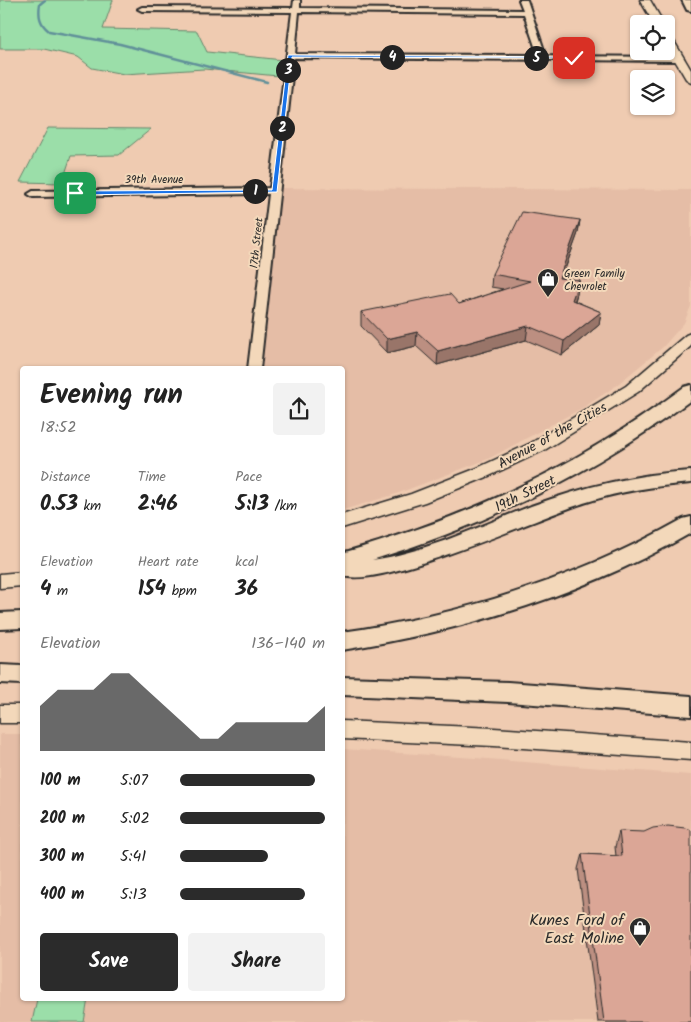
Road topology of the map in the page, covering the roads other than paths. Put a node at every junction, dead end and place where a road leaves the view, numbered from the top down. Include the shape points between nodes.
1 (523, 0) edge
2 (645, 0) edge
3 (687, 0) edge
4 (296, 5) edge
5 (142, 8) dead end
6 (691, 8) edge
7 (528, 12) junction
8 (654, 15) edge
9 (675, 51) edge
10 (290, 56) junction
11 (543, 58) junction
12 (680, 59) junction
13 (691, 80) edge
14 (275, 191) junction
15 (33, 194) dead end
16 (690, 339) edge
17 (254, 366) edge
18 (691, 391) edge
19 (691, 477) edge
20 (345, 521) edge
21 (691, 524) edge
22 (345, 560) edge
23 (345, 571) edge
24 (20, 579) edge
25 (0, 581) edge
26 (20, 620) edge
27 (0, 621) edge
28 (345, 640) edge
29 (0, 664) edge
30 (20, 664) edge
31 (0, 674) edge
32 (20, 675) edge
33 (345, 686) edge
34 (691, 706) edge
35 (0, 714) edge
36 (20, 714) edge
37 (345, 730) edge
38 (691, 751) edge

1 - 7 street
2 - 8 street
3 - 6 main road
4 - 5 street
4 - 7 street
4 - 10 street, 17th Street
7 - 11 street
9 - 12 street
10 - 11 street
10 - 14 street, 17th Street
11 - 12 street
12 - 13 street
14 - 15 street, 39th Avenue
14 - 17 street, 17th Street
16 - 20 street, Avenue of the Cities via 632,389 537,447 427,495
18 - 22 main road, 19th Street via 633,435 573,470 480,515
19 - 23 main road via 630,483 577,498 395,563
21 - 28 main road via 614,564 523,600 441,622
24 - 25 street
26 - 27 main road
29 - 30 main road
31 - 32 main road
33 - 34 main road via 508,692
35 - 36 street
37 - 38 street

